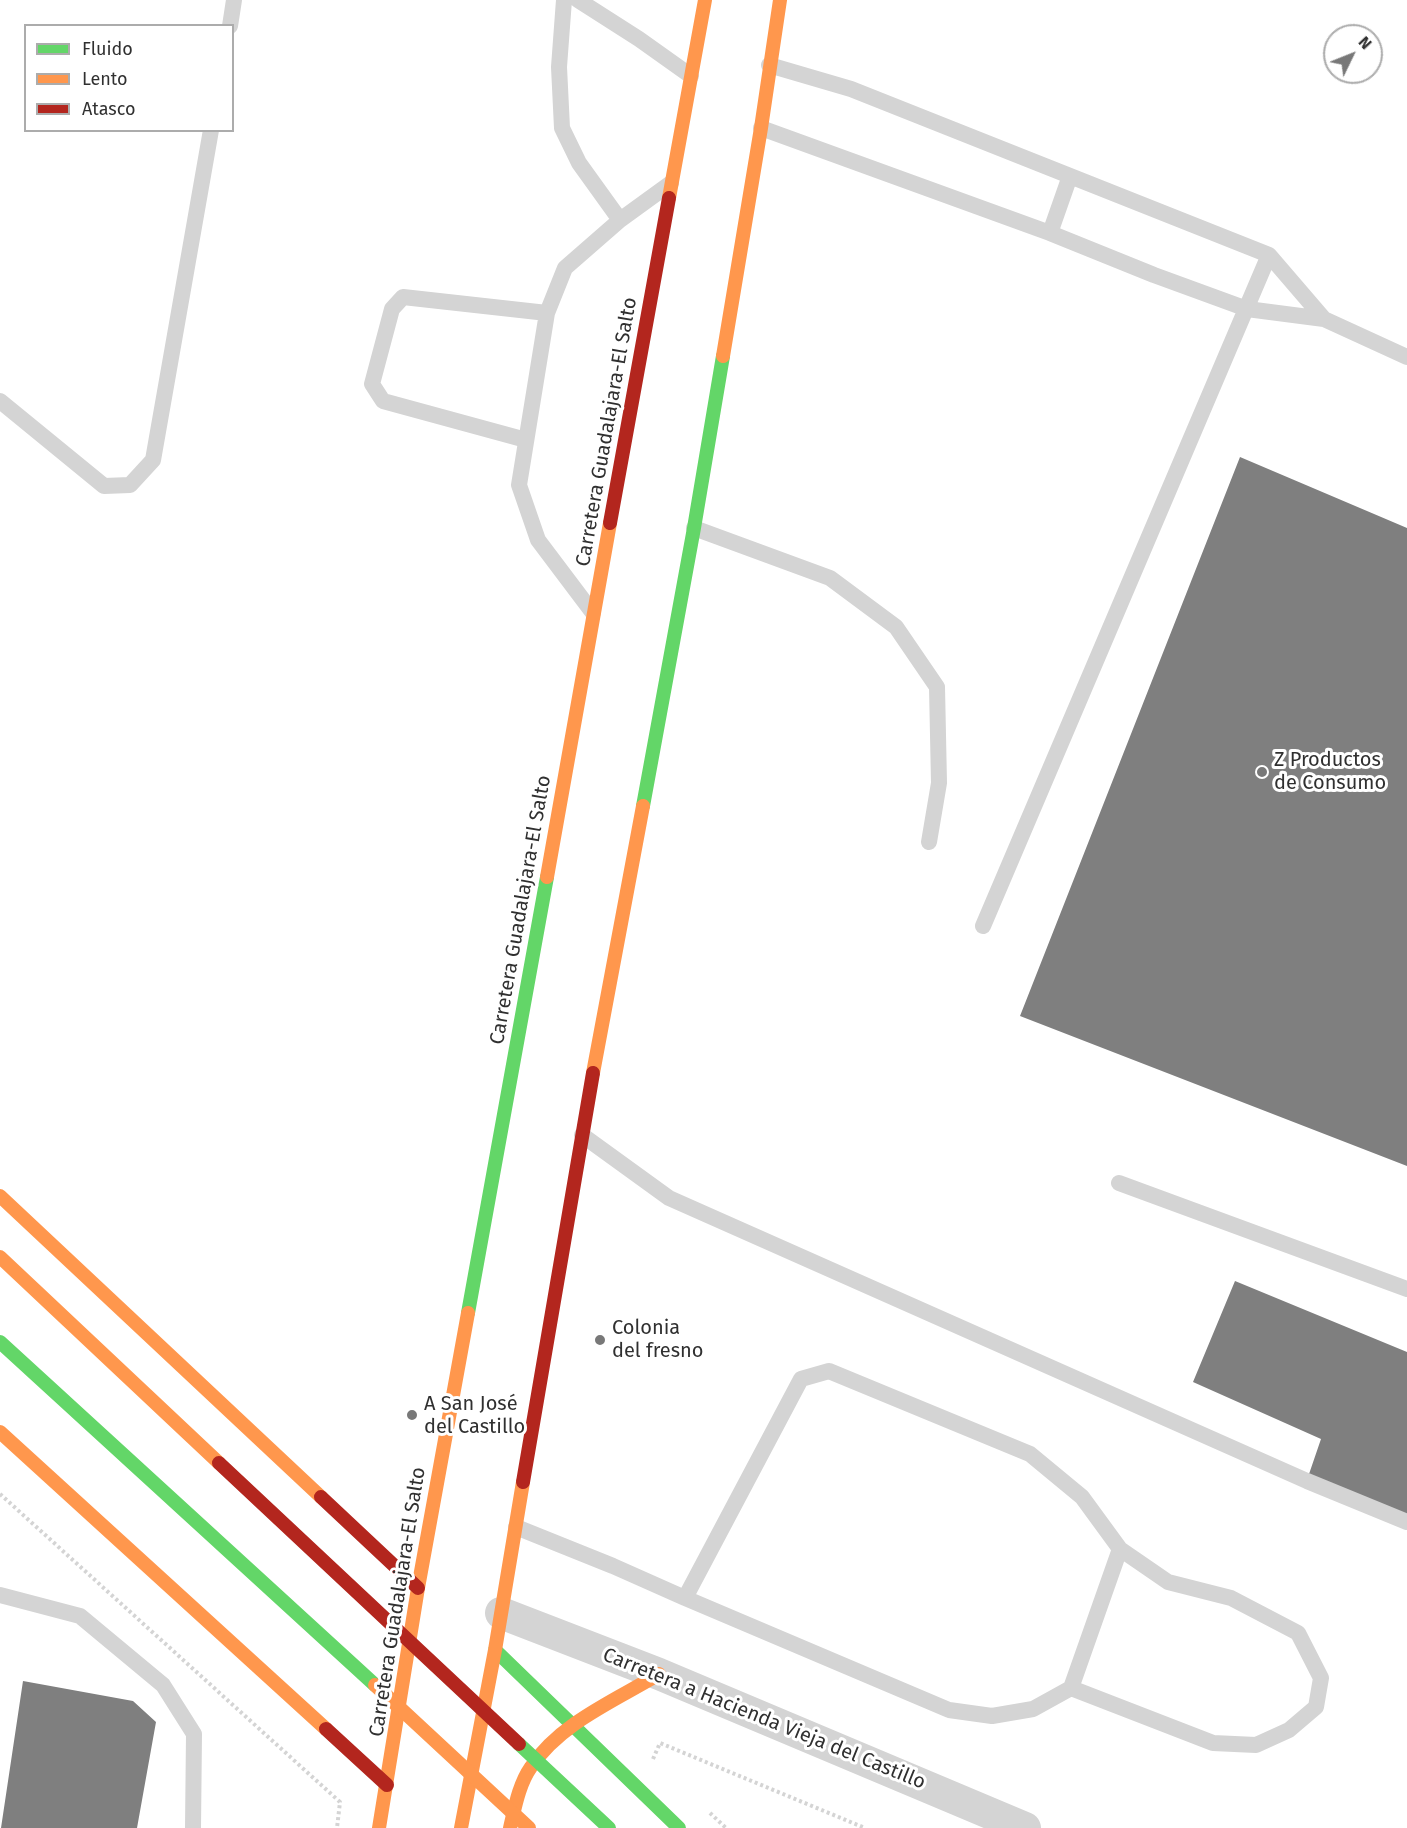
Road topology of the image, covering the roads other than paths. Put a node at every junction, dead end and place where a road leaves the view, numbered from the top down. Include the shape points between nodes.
1 (234, 0) edge
2 (564, 0) edge
3 (578, 0) edge
4 (705, 0) edge
5 (780, 0) edge
6 (230, 24) edge
7 (769, 65) junction
8 (691, 76) junction
9 (761, 128) junction
10 (211, 132) edge
11 (1070, 176) junction
12 (672, 182) junction
13 (620, 220) junction
14 (1050, 233) junction
15 (1269, 255) junction
16 (1247, 309) junction
17 (547, 313) junction
18 (1323, 319) junction
19 (1407, 357) edge
20 (0, 401) edge
21 (526, 440) junction
22 (694, 528) junction
23 (594, 614) junction
24 (929, 842) dead end
25 (983, 926) dead end
26 (582, 1136) junction
27 (1119, 1183) dead end
28 (0, 1196) edge
29 (0, 1257) edge
30 (1407, 1289) edge
31 (0, 1342) edge
32 (0, 1432) edge
33 (1407, 1522) edge
34 (516, 1527) junction
35 (1120, 1550) junction
36 (418, 1588) junction
37 (0, 1595) edge
38 (685, 1598) junction
39 (501, 1613) junction
40 (495, 1650) junction
41 (659, 1674) junction
42 (1071, 1688) junction
43 (573, 1727) junction
44 (387, 1785) junction
45 (193, 1828) edge
46 (379, 1828) edge
47 (461, 1828) edge
48 (510, 1828) edge
49 (529, 1828) edge
50 (609, 1828) edge
51 (679, 1828) edge
52 (1025, 1828) edge

1 - 6 lane
2 - 13 lane via 559,67 562,128 579,163
3 - 8 lane
4 - 8 main road, Carretera Guadalajara-El Salto
5 - 7 main road
7 - 9 main road
7 - 11 lane via 851,89
8 - 12 main road, Carretera Guadalajara-El Salto
9 - 14 lane
9 - 22 main road
10 - 20 lane via 153,460 130,485 104,486
11 - 14 lane
11 - 15 lane
12 - 13 lane
12 - 23 main road, Carretera Guadalajara-El Salto
13 - 17 lane via 566,268
14 - 16 lane
15 - 16 lane
15 - 18 lane
16 - 18 lane
16 - 25 lane
17 - 21 lane
17 - 21 lane via 403,297 392,309 372,384 383,401
18 - 19 lane
21 - 23 lane via 519,485 538,540
22 - 24 lane via 830,578 896,627 937,687 939,783
22 - 26 main road
23 - 36 main road, Carretera Guadalajara-El Salto
26 - 33 lane via 669,1198
26 - 34 main road
27 - 30 lane
28 - 36 main road
29 - 50 main road, bridge
31 - 49 main road, bridge
32 - 44 main road
34 - 38 lane
34 - 39 main road
35 - 38 lane via 1082,1497 1030,1454 829,1371 801,1379
35 - 42 lane
35 - 42 lane via 1168,1582 1231,1598 1298,1633 1321,1678 1316,1707 1289,1730 1256,1745 1213,1743
36 - 44 main road, Carretera Guadalajara-El Salto
37 - 45 lane via 80,1616 163,1685 194,1734
38 - 42 lane via 949,1710 992,1716 1033,1709
39 - 40 main road
39 - 41 street, Carretera a Hacienda Vieja del Castillo
40 - 43 main road
40 - 47 main road
41 - 43 main road
41 - 52 street, Carretera a Hacienda Vieja del Castillo
43 - 48 main road via 532,1766
43 - 51 main road
44 - 46 main road, Carretera Guadalajara-El Salto

